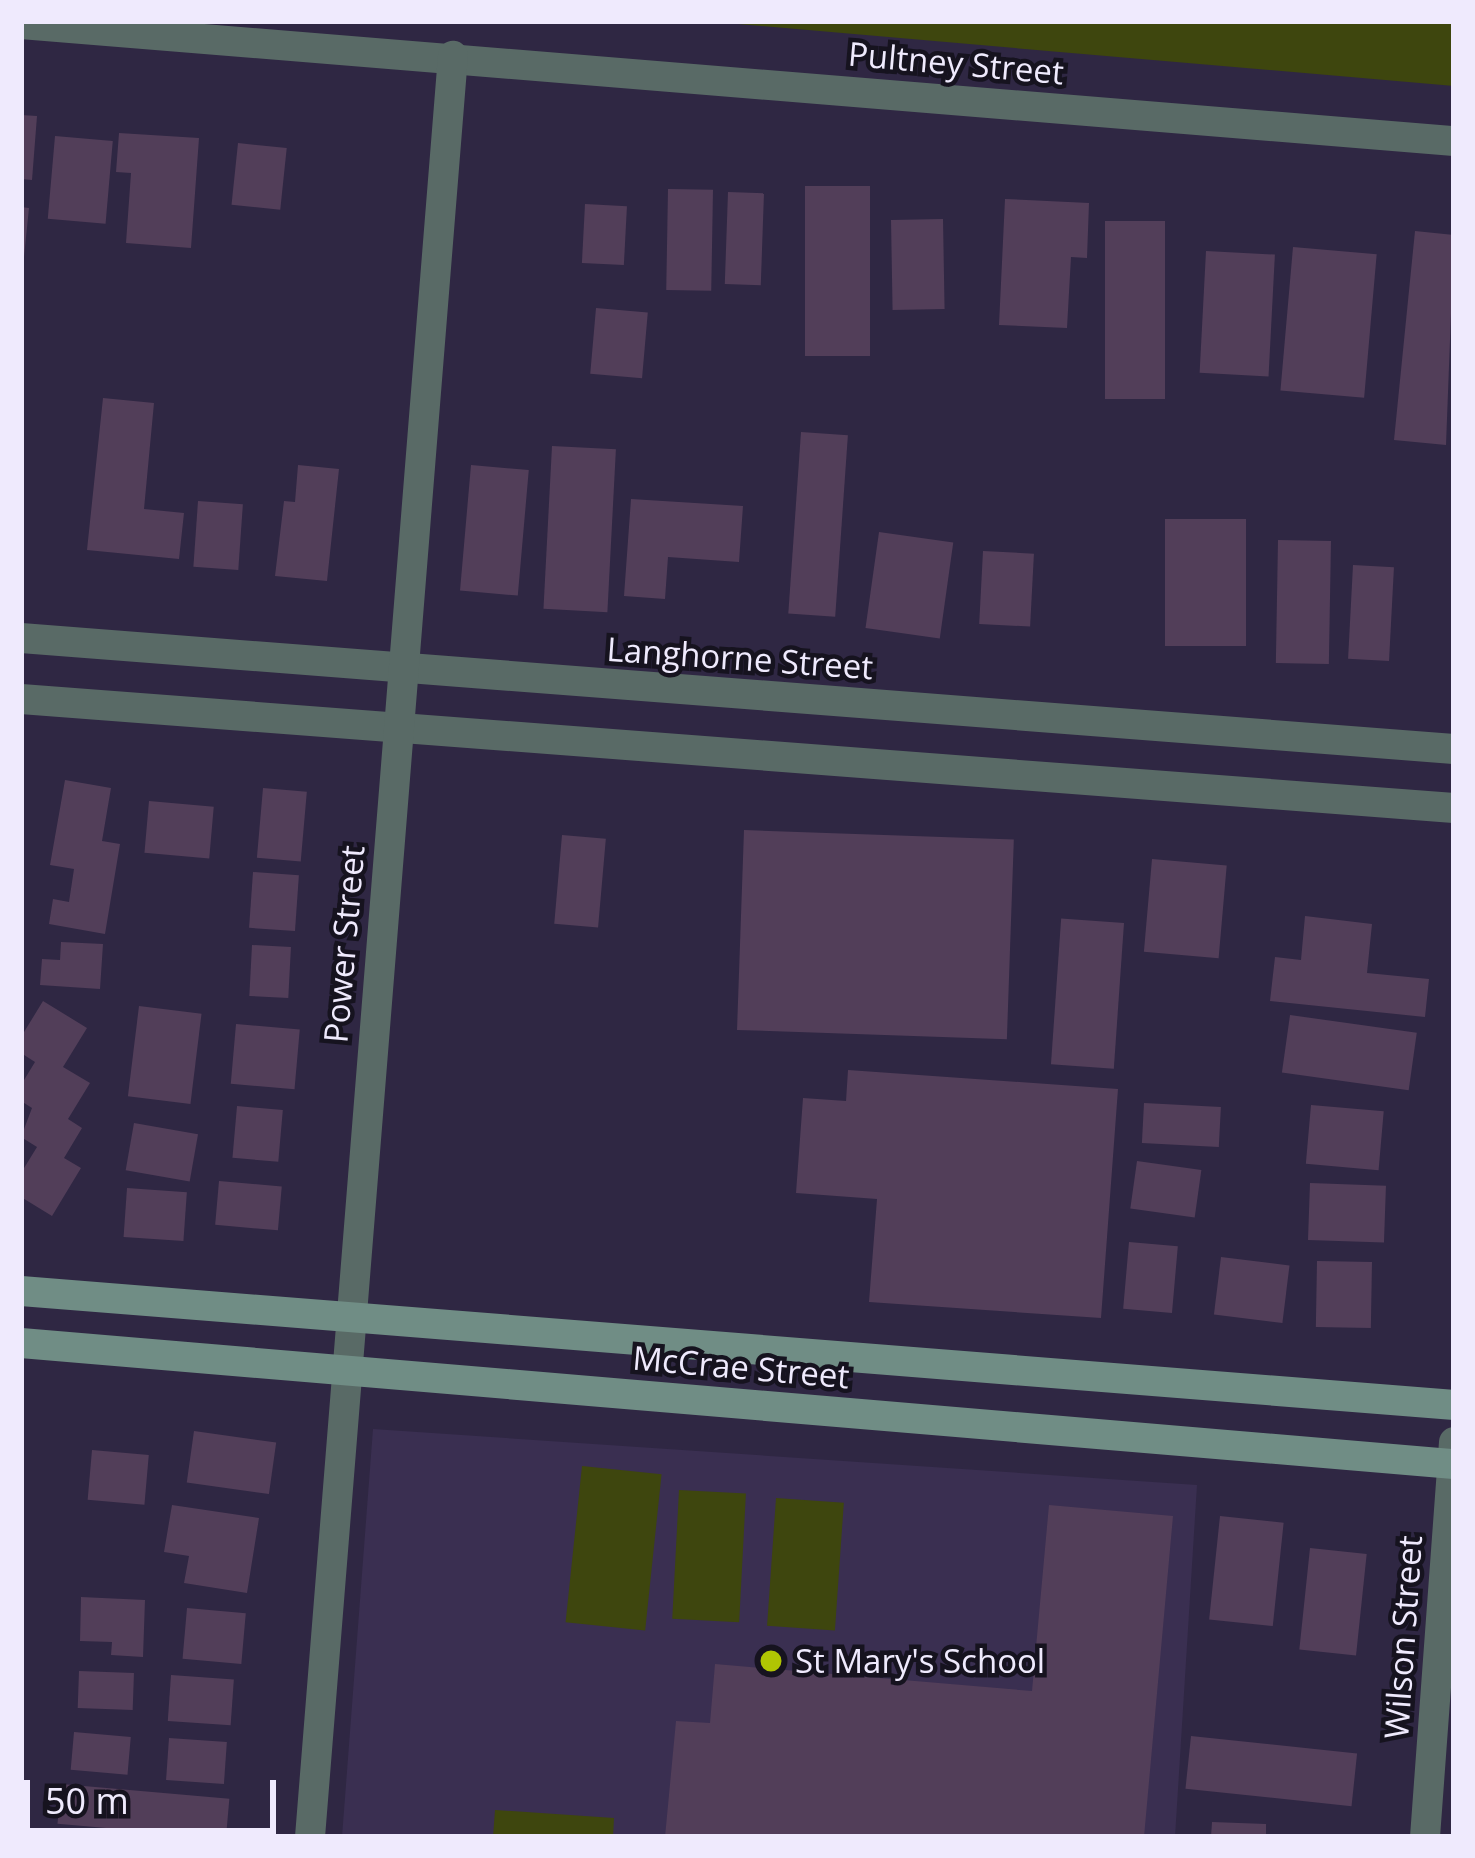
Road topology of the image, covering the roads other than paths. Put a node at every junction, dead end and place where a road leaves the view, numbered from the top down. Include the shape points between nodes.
1 (21, 24) edge
2 (453, 56) junction
3 (1454, 141) edge
4 (21, 638) edge
5 (402, 668) junction
6 (21, 699) edge
7 (398, 728) junction
8 (1454, 749) edge
9 (1454, 808) edge
10 (21, 1292) edge
11 (349, 1320) junction
12 (21, 1343) edge
13 (346, 1369) junction
14 (1454, 1405) edge
15 (1453, 1457) edge
16 (310, 1837) edge
17 (1425, 1837) edge

1 - 2 street, Pultney Street
2 - 3 street, Pultney Street
2 - 5 street, Power Street
4 - 5 street, Langhorne Street
5 - 7 street, Power Street
5 - 8 street, Langhorne Street
6 - 7 street
7 - 9 street
7 - 11 street, Power Street
10 - 11 main road, McCrae Street
11 - 13 street, Power Street
11 - 14 main road, McCrae Street
12 - 13 main road, McCrae Street
13 - 15 main road, McCrae Street
13 - 16 street, Power Street
15 - 17 street, Wilson Street

